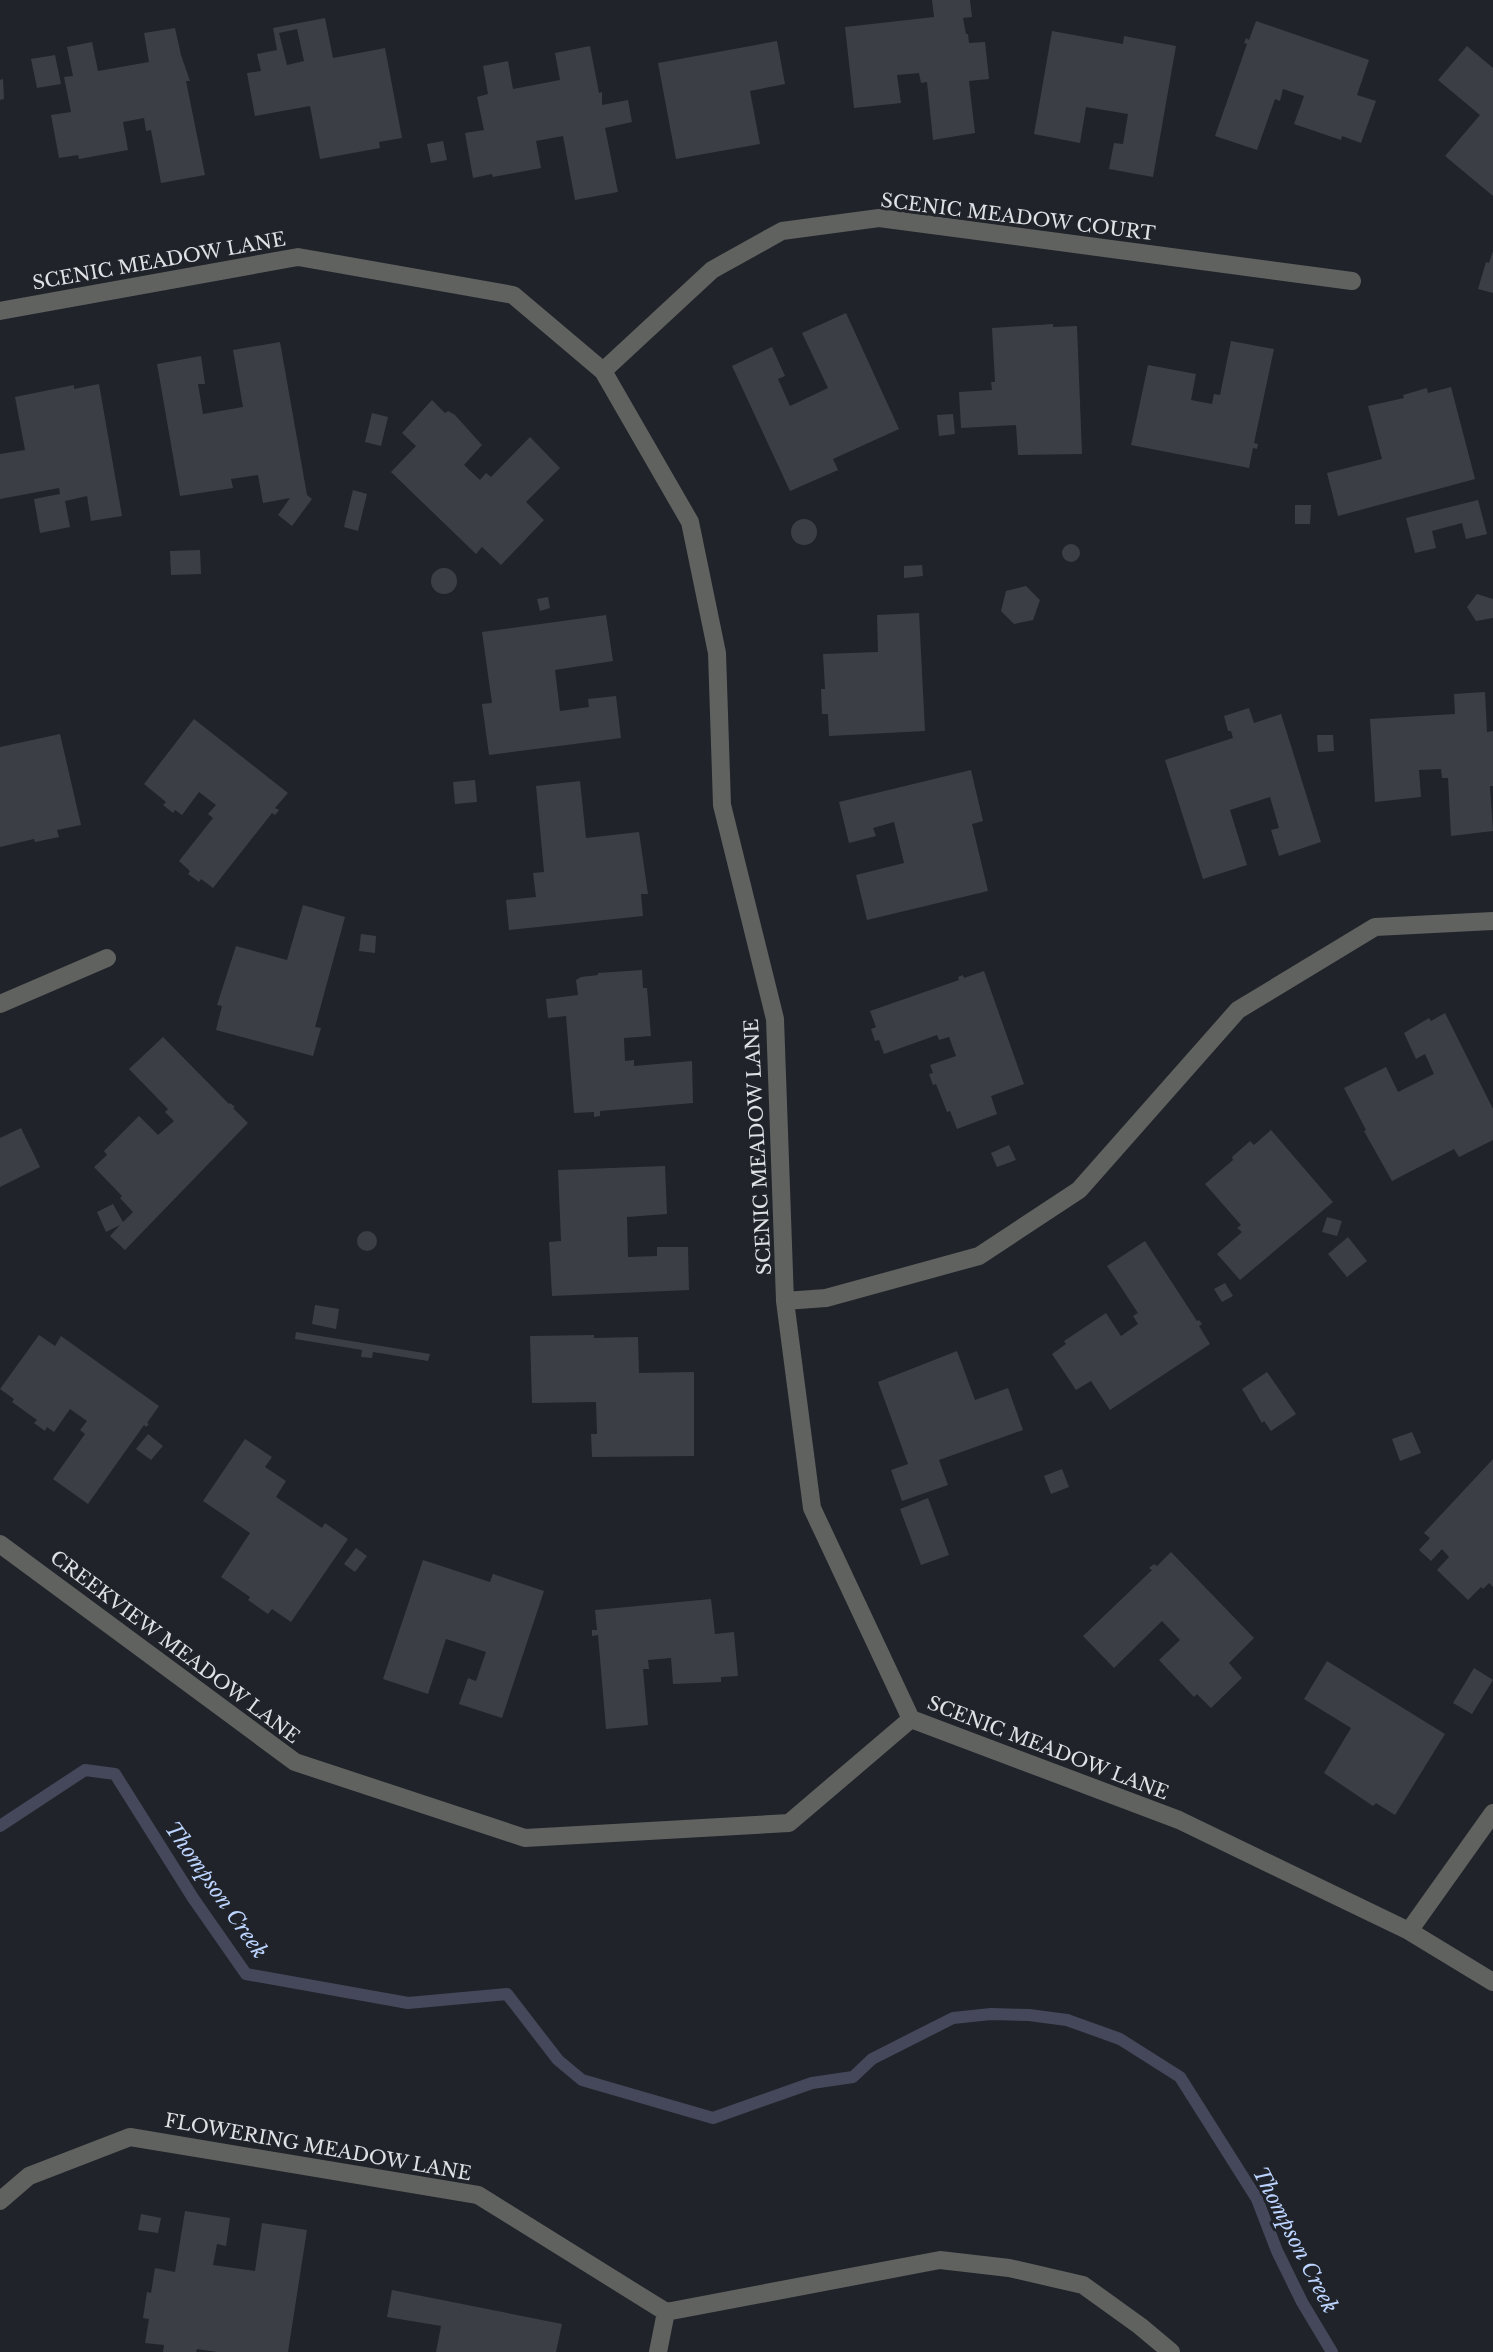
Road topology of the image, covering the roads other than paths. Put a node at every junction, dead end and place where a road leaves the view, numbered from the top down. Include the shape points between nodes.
1 (1352, 281) dead end
2 (0, 312) edge
3 (603, 372) junction
4 (1493, 921) edge
5 (107, 958) dead end
6 (0, 1004) edge
7 (785, 1301) junction
8 (0, 1544) edge
9 (911, 1719) junction
10 (1493, 1813) edge
11 (1409, 1931) junction
12 (1493, 1982) edge
13 (0, 2201) edge
14 (666, 2312) junction
15 (658, 2352) edge
16 (1171, 2352) edge

1 - 3 street, SCENIC MEADOW COURT via 879,218 782,231 712,270
2 - 3 street, SCENIC MEADOW LANE via 298,257 513,295
3 - 7 street, SCENIC MEADOW LANE via 690,522 717,653 722,805 775,1019
4 - 7 street via 1375,927 1238,1010 1079,1191 979,1256 825,1298
5 - 6 street
7 - 9 street, SCENIC MEADOW LANE via 812,1508
8 - 9 street, CREEKVIEW MEADOW LANE via 295,1762 525,1838 789,1823
9 - 11 street, SCENIC MEADOW LANE via 1179,1820
10 - 11 street
11 - 12 street, SCENIC MEADOW LANE
13 - 14 street, FLOWERING MEADOW LANE via 29,2176 131,2137 478,2195
14 - 15 street
14 - 16 street via 940,2260 1083,2285

